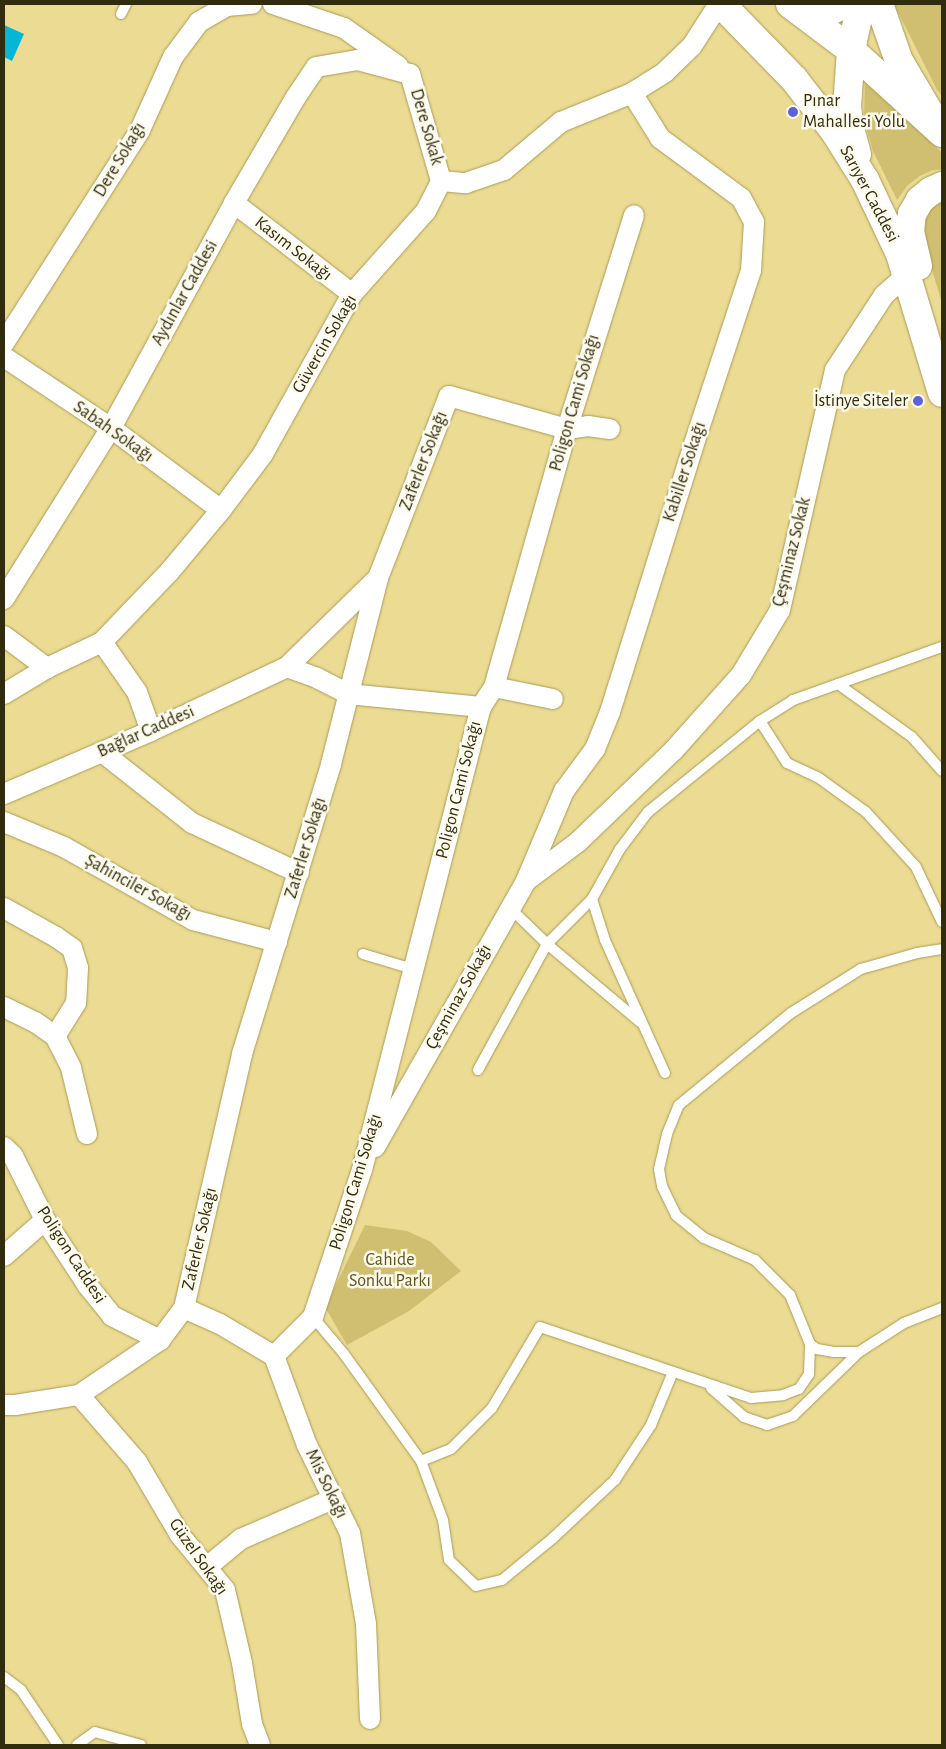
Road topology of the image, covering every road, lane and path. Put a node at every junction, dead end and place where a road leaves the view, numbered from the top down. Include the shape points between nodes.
1 (126, 4) edge
2 (252, 4) edge
3 (273, 4) edge
4 (720, 4) edge
5 (844, 4) edge
6 (861, 4) edge
7 (879, 4) edge
8 (800, 11) edge
9 (121, 14) dead end
10 (851, 50) junction
11 (410, 74) junction
12 (632, 93) junction
13 (941, 132) edge
14 (865, 180) junction
15 (441, 181) junction
16 (942, 186) edge
17 (234, 203) junction
18 (634, 215) dead end
19 (907, 275) junction
20 (352, 294) junction
21 (925, 334) junction
22 (4, 343) edge
23 (4, 357) edge
24 (942, 393) edge
25 (111, 428) junction
26 (567, 429) junction
27 (610, 429) dead end
28 (221, 510) junction
29 (378, 578) junction
30 (4, 600) edge
31 (4, 636) edge
32 (102, 642) junction
33 (942, 647) edge
34 (287, 667) junction
35 (47, 668) junction
36 (838, 684) junction
37 (494, 687) junction
38 (4, 694) edge
39 (348, 694) junction
40 (553, 699) dead end
41 (481, 707) junction
42 (760, 721) junction
43 (151, 732) junction
44 (102, 752) junction
45 (942, 771) edge
46 (4, 794) edge
47 (4, 822) edge
48 (578, 842) joint
49 (299, 873) junction
50 (526, 880) junction
51 (592, 899) junction
52 (509, 907) junction
53 (4, 908) edge
54 (942, 922) edge
55 (277, 942) junction
56 (546, 944) junction
57 (942, 949) edge
58 (363, 954) dead end
59 (413, 969) junction
60 (4, 1007) edge
61 (642, 1024) junction
62 (55, 1036) junction
63 (478, 1070) dead end
64 (665, 1073) dead end
65 (87, 1134) dead end
66 (4, 1147) edge
67 (362, 1170) junction
68 (45, 1220) junction
69 (4, 1256) edge
70 (184, 1308) junction
71 (942, 1308) edge
72 (313, 1318) junction
73 (160, 1340) junction
74 (810, 1344) junction
75 (859, 1352) junction
76 (274, 1356) junction
77 (673, 1372) junction
78 (707, 1384) junction
79 (78, 1395) junction
80 (4, 1405) edge
81 (421, 1461) junction
82 (333, 1498) junction
83 (207, 1567) junction
84 (4, 1677) edge
85 (370, 1719) dead end
86 (58, 1745) edge
87 (76, 1745) edge
88 (141, 1745) edge
89 (260, 1745) edge

1 - 9 lane
2 - 22 street, Dere Sokağı via 227,6 199,22 173,57 140,130
3 - 11 street via 344,28
4 - 12 street via 692,46 665,72
4 - 14 main road, Sarıyer Caddesi via 794,79 835,132
5 - 8 main road
6 - 10 main road
7 - 13 main road via 899,61
8 - 10 main road
10 - 13 main road
10 - 14 main road via 847,107
11 - 15 street, Dere Sokak
11 - 17 street, Aydınlar Caddesi via 358,60 316,68
12 - 15 street via 561,122 504,170 466,183
12 - 50 street, Kabiller Sokağı via 660,138 741,198 754,222 751,271 610,712 595,749 564,790
14 - 19 main road, Sarıyer Caddesi
15 - 20 street, Güvercin Sokağı via 426,211
16 - 21 main road via 920,200 912,214 910,232 922,281
17 - 20 street, Kasım Sokağı
17 - 25 street, Aydınlar Caddesi
18 - 26 street, Poligon Cami Sokağı
19 - 21 main road, Sarıyer Caddesi
19 - 48 street, Çeşminaz Sokak via 884,295 835,370 780,610 738,679 673,751
20 - 28 street, Güvercin Sokağı via 263,454
21 - 24 main road, Sarıyer Caddesi
23 - 25 street, Sabah Sokağı
25 - 28 street, Sabah Sokağı
25 - 30 street, Aydınlar Caddesi
26 - 27 street via 588,426
26 - 29 street, Zaferler Sokağı via 449,396
26 - 37 street, Poligon Cami Sokağı
28 - 32 street, Güvercin Sokağı via 170,571
29 - 34 street, Bağlar Caddesi
29 - 39 street, Zaferler Sokağı
31 - 35 street
32 - 35 street, Güvercin Sokağı
32 - 43 street via 137,692
33 - 36 lane
34 - 39 street
34 - 43 street, Bağlar Caddesi
35 - 38 street, Güvercin Sokağı
36 - 42 lane via 793,700
36 - 45 lane via 912,738
37 - 40 street
37 - 41 street, Poligon Cami Sokağı
39 - 41 street
39 - 49 street, Zaferler Sokağı
41 - 59 street, Poligon Cami Sokağı
42 - 51 lane via 648,812 620,849
42 - 54 lane via 787,763 819,778 866,812 916,867
43 - 44 street, Bağlar Caddesi
44 - 46 street, Bağlar Caddesi
44 - 49 street via 192,823
47 - 55 street, Şahinciler Sokağı via 64,847 194,920
48 - 50 street, Çeşminaz Sokağı
49 - 55 street, Zaferler Sokağı
50 - 52 street, Çeşminaz Sokağı
51 - 56 lane
51 - 61 lane via 605,940
52 - 56 lane
52 - 67 street, Çeşminaz Sokağı
53 - 62 street via 72,948 78,968 76,1003
55 - 70 street, Zaferler Sokağı via 242,1054
56 - 61 lane
56 - 63 lane
57 - 74 lane via 861,969 791,1013 679,1105 667,1134 659,1169 662,1186 676,1215 704,1238 755,1260 790,1295
58 - 59 lane
59 - 67 street, Poligon Cami Sokağı
60 - 62 street
61 - 64 lane
62 - 65 street via 71,1068
66 - 68 street, Poligon Caddesi via 13,1156
67 - 72 street, Poligon Cami Sokağı
68 - 69 street
68 - 73 street, Poligon Caddesi via 88,1286 112,1316
70 - 73 street
70 - 76 street via 220,1324
71 - 75 lane via 904,1323
72 - 76 street, Poligon Cami Sokağı
72 - 81 lane via 344,1354
73 - 79 street
74 - 75 lane via 816,1349 834,1352
74 - 78 lane via 809,1374 799,1390 751,1398
75 - 78 lane via 793,1416 767,1424 744,1417
76 - 82 street, Mis Sokağı via 307,1445
77 - 78 lane
77 - 81 lane via 540,1327 492,1408 451,1450
77 - 81 lane via 651,1425 615,1480 502,1580 476,1586 449,1560 443,1520
79 - 80 street
79 - 83 street, Güzel Sokağı via 137,1462 180,1535
82 - 83 street via 241,1539
82 - 85 street, Mis Sokağı via 350,1533 366,1624
83 - 89 street, Güzel Sokağı via 226,1590 252,1724
84 - 86 lane via 21,1690
87 - 88 lane via 95,1732

